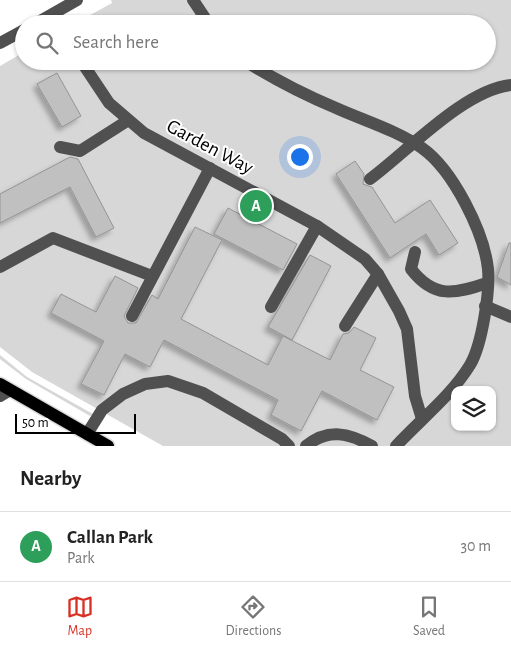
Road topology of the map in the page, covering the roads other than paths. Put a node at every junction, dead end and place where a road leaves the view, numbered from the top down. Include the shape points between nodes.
1 (77, 0) edge
2 (193, 0) edge
3 (60, 15) edge
4 (203, 15) edge
5 (15, 35) edge
6 (0, 44) edge
7 (87, 70) edge
8 (262, 70) edge
9 (511, 86) edge
10 (127, 121) junction
11 (413, 143) junction
12 (60, 147) dead end
13 (210, 168) junction
14 (370, 179) dead end
15 (317, 226) junction
16 (415, 252) dead end
17 (0, 267) edge
18 (378, 274) junction
19 (152, 276) junction
20 (487, 283) junction
21 (485, 306) junction
22 (271, 307) dead end
23 (132, 316) dead end
24 (511, 317) edge
25 (345, 326) dead end
26 (3, 390) edge
27 (422, 419) junction
28 (87, 434) junction
29 (108, 446) edge
30 (289, 446) edge
31 (306, 446) edge
32 (372, 446) edge
33 (396, 446) edge

1 - 3 street
2 - 4 street
5 - 6 street
7 - 10 street, Garden Way
8 - 11 street
9 - 11 street via 500,87 472,101
10 - 12 street via 80,151
10 - 13 street, Garden Way via 144,134
11 - 14 street via 398,159
11 - 20 street via 424,149 455,185 474,221 488,269
13 - 15 street, Garden Way
13 - 19 street
15 - 18 street, Garden Way via 365,259
15 - 22 street
16 - 20 street via 411,269 419,279 436,289 458,293
17 - 19 street via 53,238
18 - 25 street
18 - 27 street, Garden Way via 407,329 415,396
19 - 23 street
20 - 21 street
21 - 24 street
21 - 27 street via 482,336 470,365
26 - 28 main road
27 - 33 street
28 - 29 main road
28 - 30 street via 102,410 123,394 145,384 168,381 203,393
31 - 32 street via 321,436 335,433

